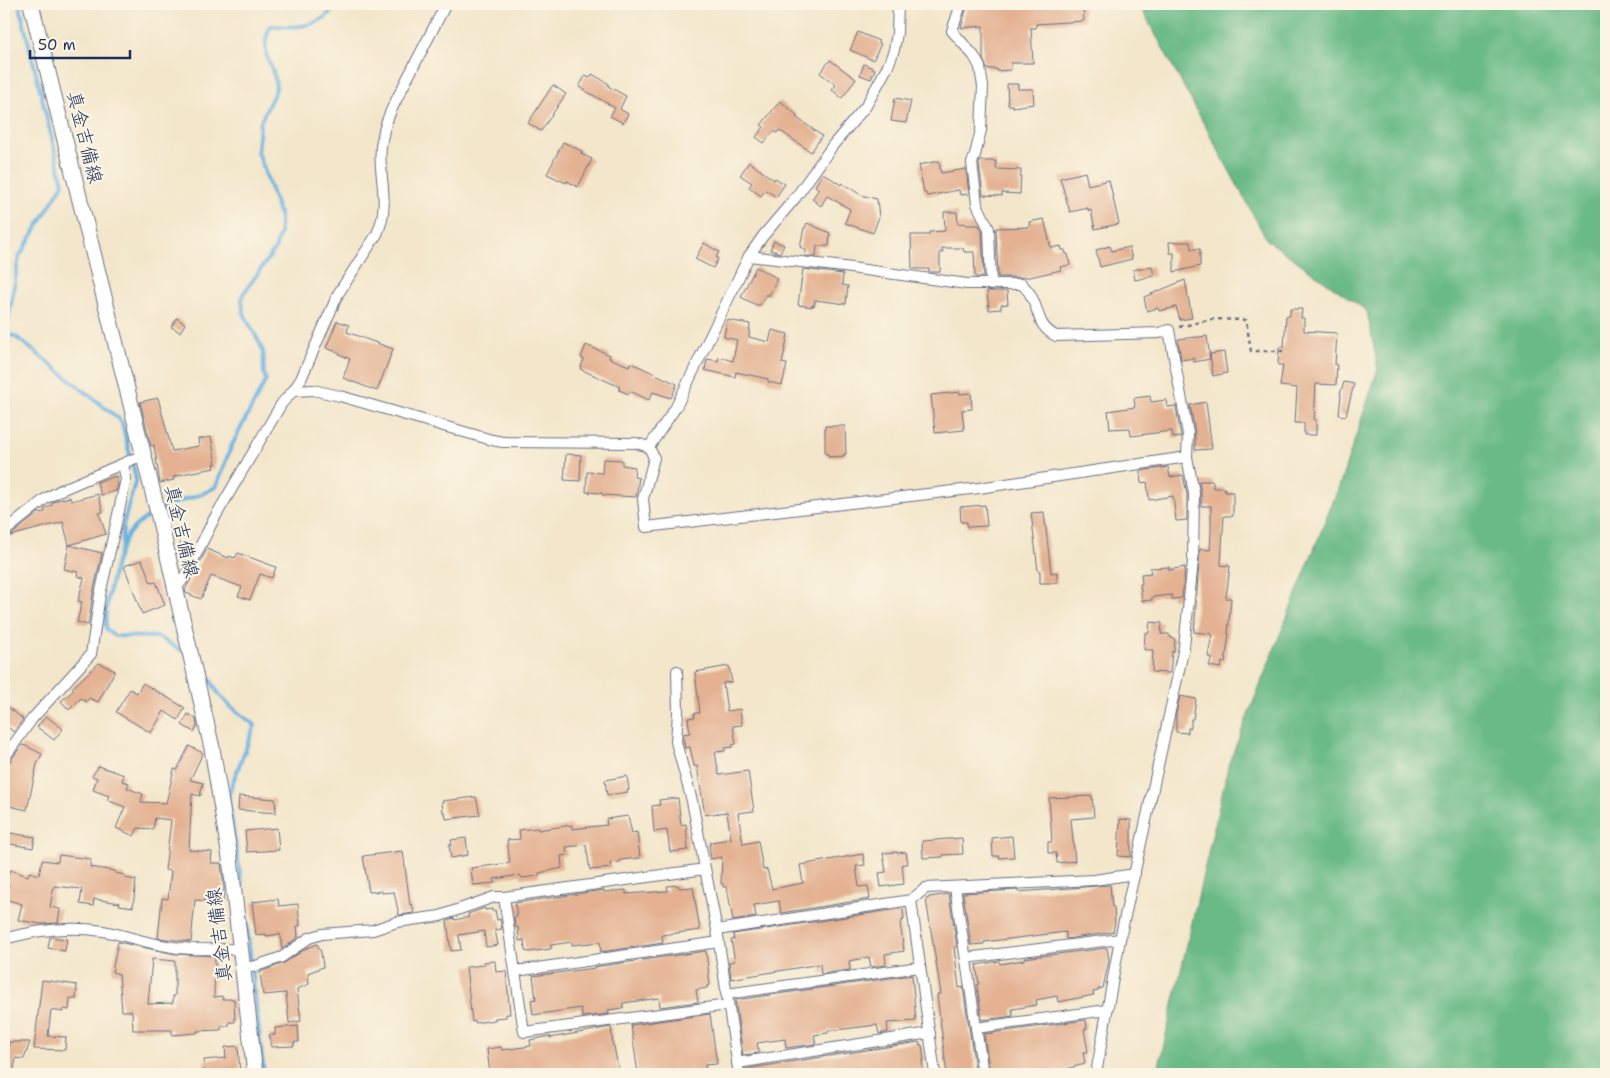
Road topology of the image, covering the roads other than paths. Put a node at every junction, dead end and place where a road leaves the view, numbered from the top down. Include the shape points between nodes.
1 (31, 4) edge
2 (446, 4) edge
3 (898, 4) edge
4 (961, 4) edge
5 (749, 256) junction
6 (991, 285) junction
7 (293, 391) junction
8 (649, 447) junction
9 (1187, 457) junction
10 (132, 460) junction
11 (4, 532) edge
12 (175, 590) junction
13 (677, 671) dead end
14 (4, 758) edge
15 (705, 869) junction
16 (1135, 874) junction
17 (955, 887) junction
18 (504, 897) junction
19 (911, 900) junction
20 (717, 930) junction
21 (1120, 939) junction
22 (4, 940) edge
23 (718, 942) junction
24 (240, 949) junction
25 (966, 958) junction
26 (249, 967) junction
27 (920, 967) junction
28 (516, 970) junction
29 (726, 994) junction
30 (728, 1005) junction
31 (1107, 1010) junction
32 (976, 1028) junction
33 (930, 1033) junction
34 (737, 1062) junction
35 (256, 1074) edge
36 (738, 1074) edge
37 (935, 1074) edge
38 (983, 1074) edge
39 (1096, 1074) edge

1 - 10 main road, 真金吉備線
2 - 7 street via 389,114 382,136 380,162 384,200 381,225 338,294
3 - 5 street via 894,50 866,106
4 - 6 street via 952,31 974,56 980,67 983,86 981,130 972,163 977,204 989,229
5 - 6 street
5 - 8 street via 676,407
6 - 9 street via 1022,284 1030,294 1040,322 1056,336 1169,330 1188,434
7 - 8 street via 313,390 340,396 503,442 636,443
7 - 12 street via 282,403 229,492
8 - 9 street via 654,458 643,499 646,527 970,489
9 - 16 street via 1194,493 1193,551 1184,647
10 - 11 street via 61,490
10 - 12 main road, 真金吉備線 via 158,510
10 - 14 street via 100,595 91,654 32,719
12 - 24 main road, 真金吉備線 via 215,766
13 - 15 street via 676,742
15 - 18 street
15 - 20 street
16 - 17 street via 1094,880
16 - 21 street
17 - 19 street via 926,888
17 - 25 street
18 - 26 street via 440,916 397,922 373,930 322,934 309,938 282,957
18 - 28 street
19 - 20 street
19 - 27 street
20 - 23 street
21 - 25 street
21 - 31 street
22 - 24 street via 35,932 77,929 102,931 192,950
23 - 28 street
23 - 29 street
24 - 26 main road, 真金吉備線
25 - 32 street
26 - 35 main road, 真金吉備線
27 - 29 street
27 - 33 street
28 - 30 street via 524,1032
29 - 30 street
30 - 34 street
31 - 32 street
31 - 39 street
32 - 38 street
33 - 34 street
33 - 37 street
34 - 36 street

